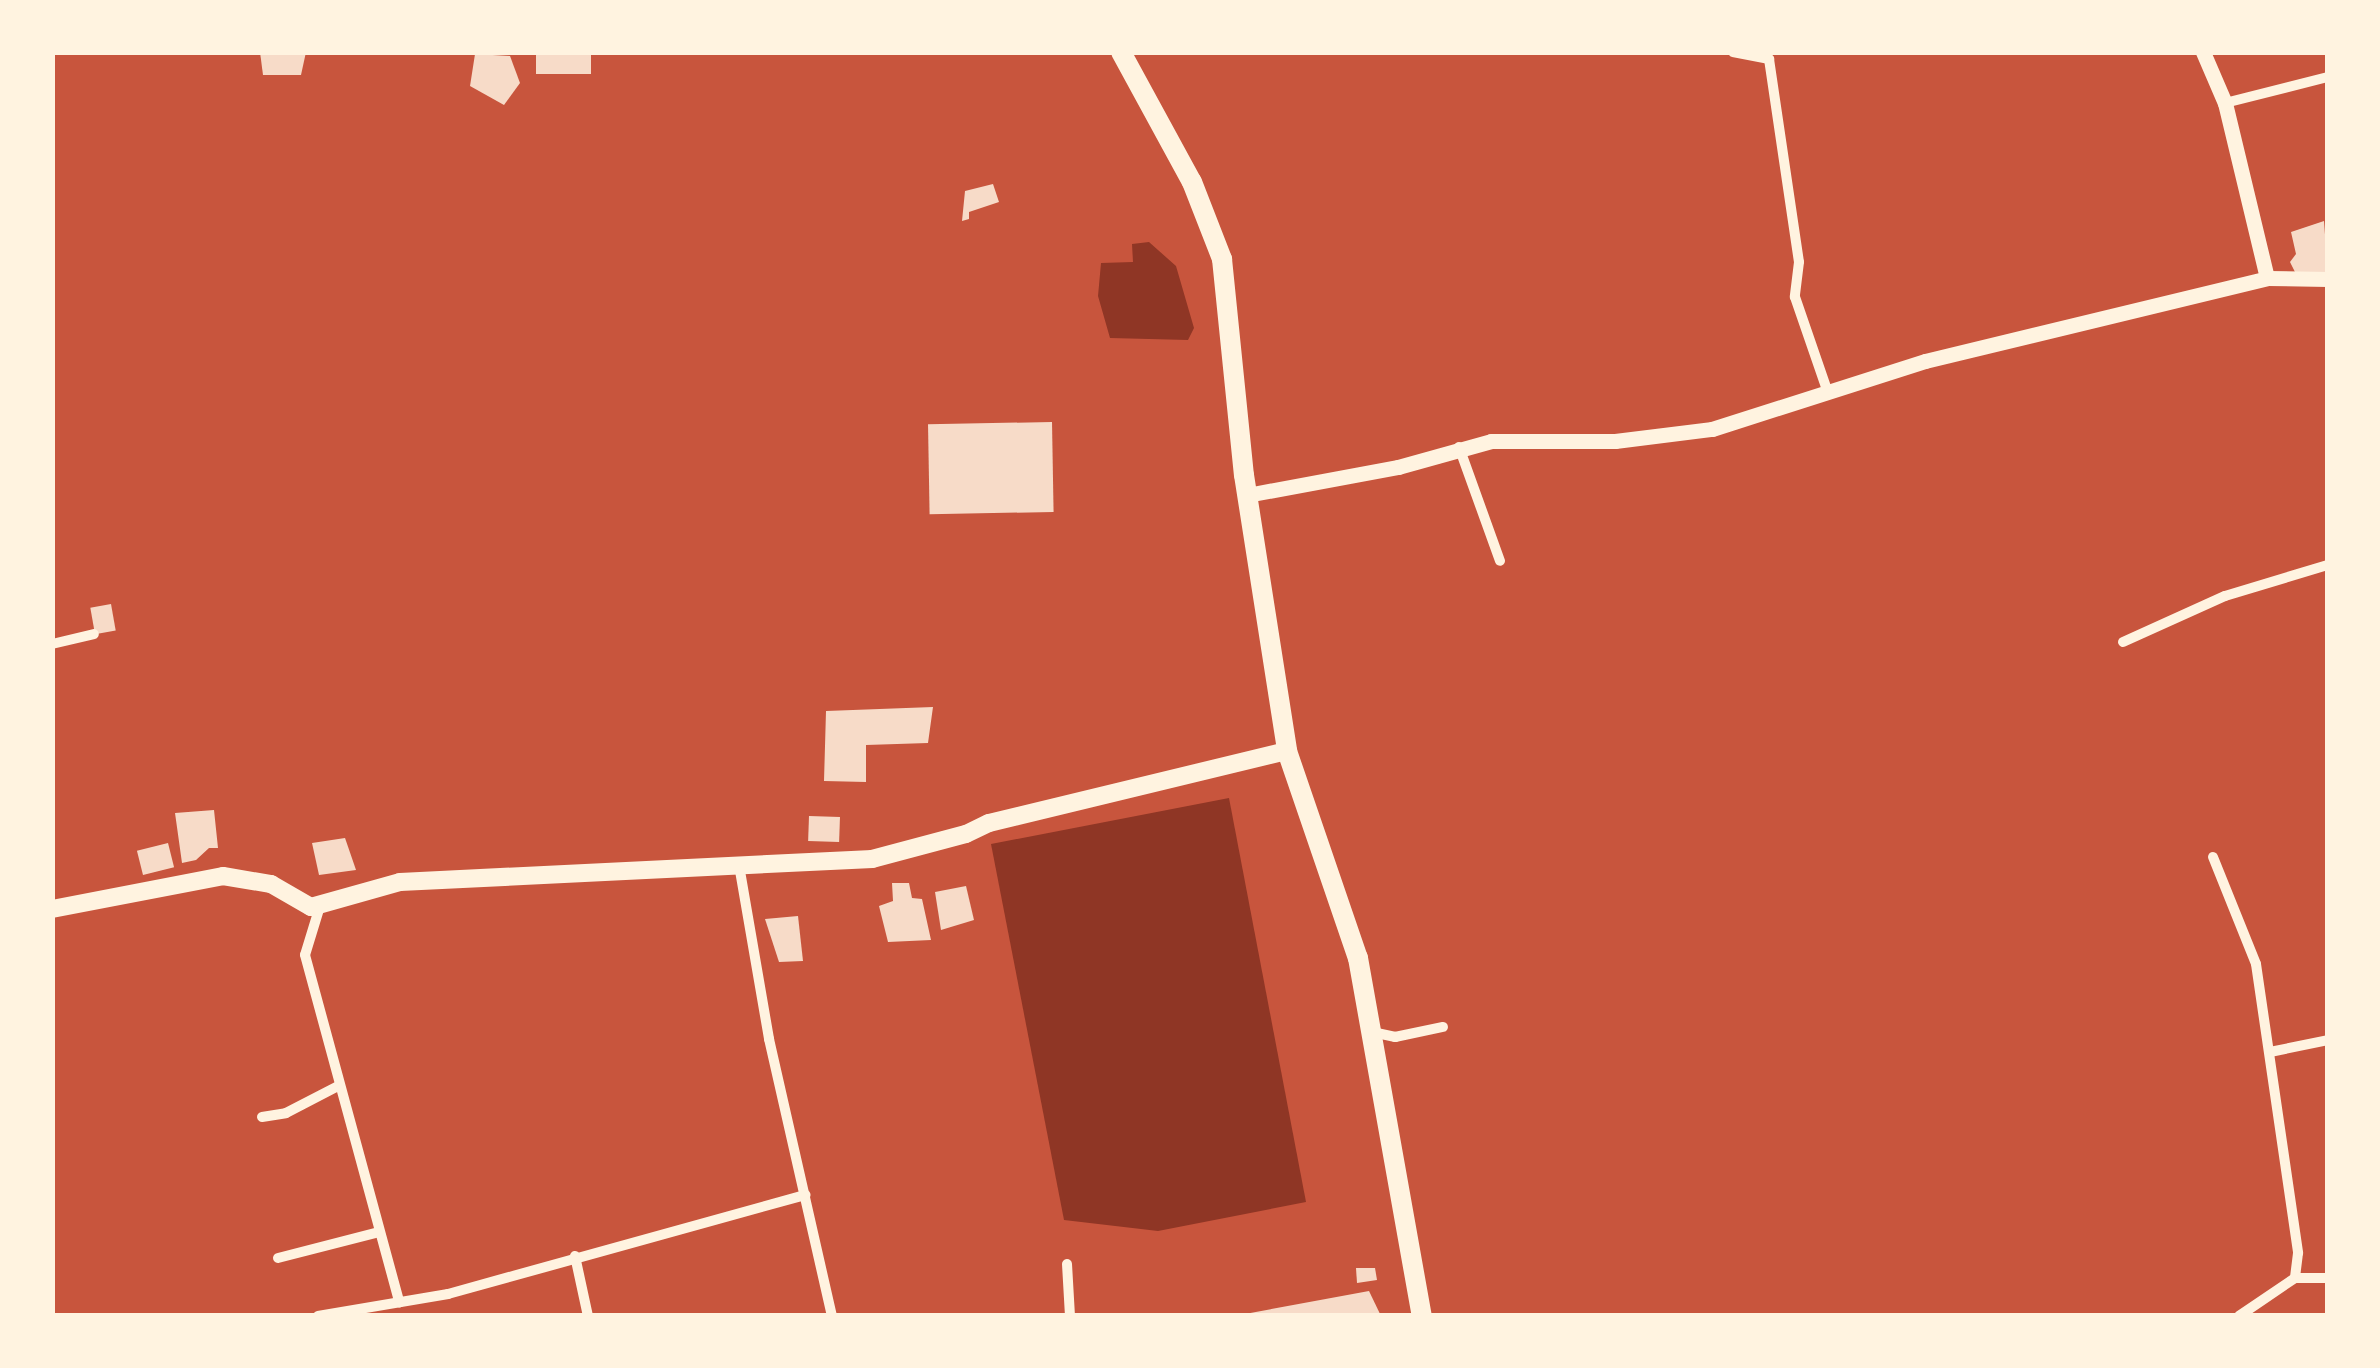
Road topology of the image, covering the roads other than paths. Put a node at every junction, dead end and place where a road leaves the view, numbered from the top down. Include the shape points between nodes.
1 (1120, 52) edge
2 (1733, 52) edge
3 (2203, 52) edge
4 (2328, 76) edge
5 (2224, 103) junction
6 (2266, 278) junction
7 (2328, 279) edge
8 (1827, 390) junction
9 (1459, 448) junction
10 (1247, 496) junction
11 (1500, 561) dead end
12 (2328, 565) edge
13 (94, 634) dead end
14 (2123, 642) dead end
15 (52, 644) edge
16 (1287, 751) junction
17 (2213, 857) dead end
18 (740, 865) junction
19 (320, 904) junction
20 (52, 909) edge
21 (1443, 1027) dead end
22 (1371, 1032) junction
23 (2328, 1040) edge
24 (2270, 1052) junction
25 (338, 1086) junction
26 (262, 1117) dead end
27 (806, 1195) junction
28 (379, 1232) junction
29 (575, 1256) junction
30 (278, 1258) dead end
31 (1067, 1264) dead end
32 (2295, 1278) junction
33 (2328, 1278) edge
34 (399, 1302) junction
35 (356, 1312) edge
36 (318, 1316) edge
37 (588, 1316) edge
38 (832, 1316) edge
39 (1070, 1316) edge
40 (1422, 1316) edge
41 (2238, 1316) edge

1 - 10 highway via 1192,182 1222,259
2 - 8 street via 1769,59 1798,262 1795,297
3 - 5 street
4 - 5 street
5 - 6 street
6 - 7 street
6 - 8 street
8 - 9 street via 1712,429
9 - 10 street via 1398,468
9 - 11 street
10 - 16 highway
12 - 14 street via 2225,596
13 - 15 street
16 - 18 main road via 989,823 872,860
16 - 22 highway via 1358,958
17 - 24 street via 2256,964
18 - 19 main road via 400,882
18 - 27 street via 769,1039
19 - 20 main road via 311,907 272,884 223,876
19 - 25 street via 305,955
21 - 22 street via 1395,1037
22 - 40 highway
23 - 24 street
24 - 32 street via 2298,1254
25 - 26 street via 286,1114
25 - 28 street
27 - 29 street
27 - 38 street
28 - 30 street
28 - 34 street
29 - 34 street
29 - 37 street
31 - 39 street
32 - 33 street
32 - 41 street
34 - 35 street
35 - 36 street

